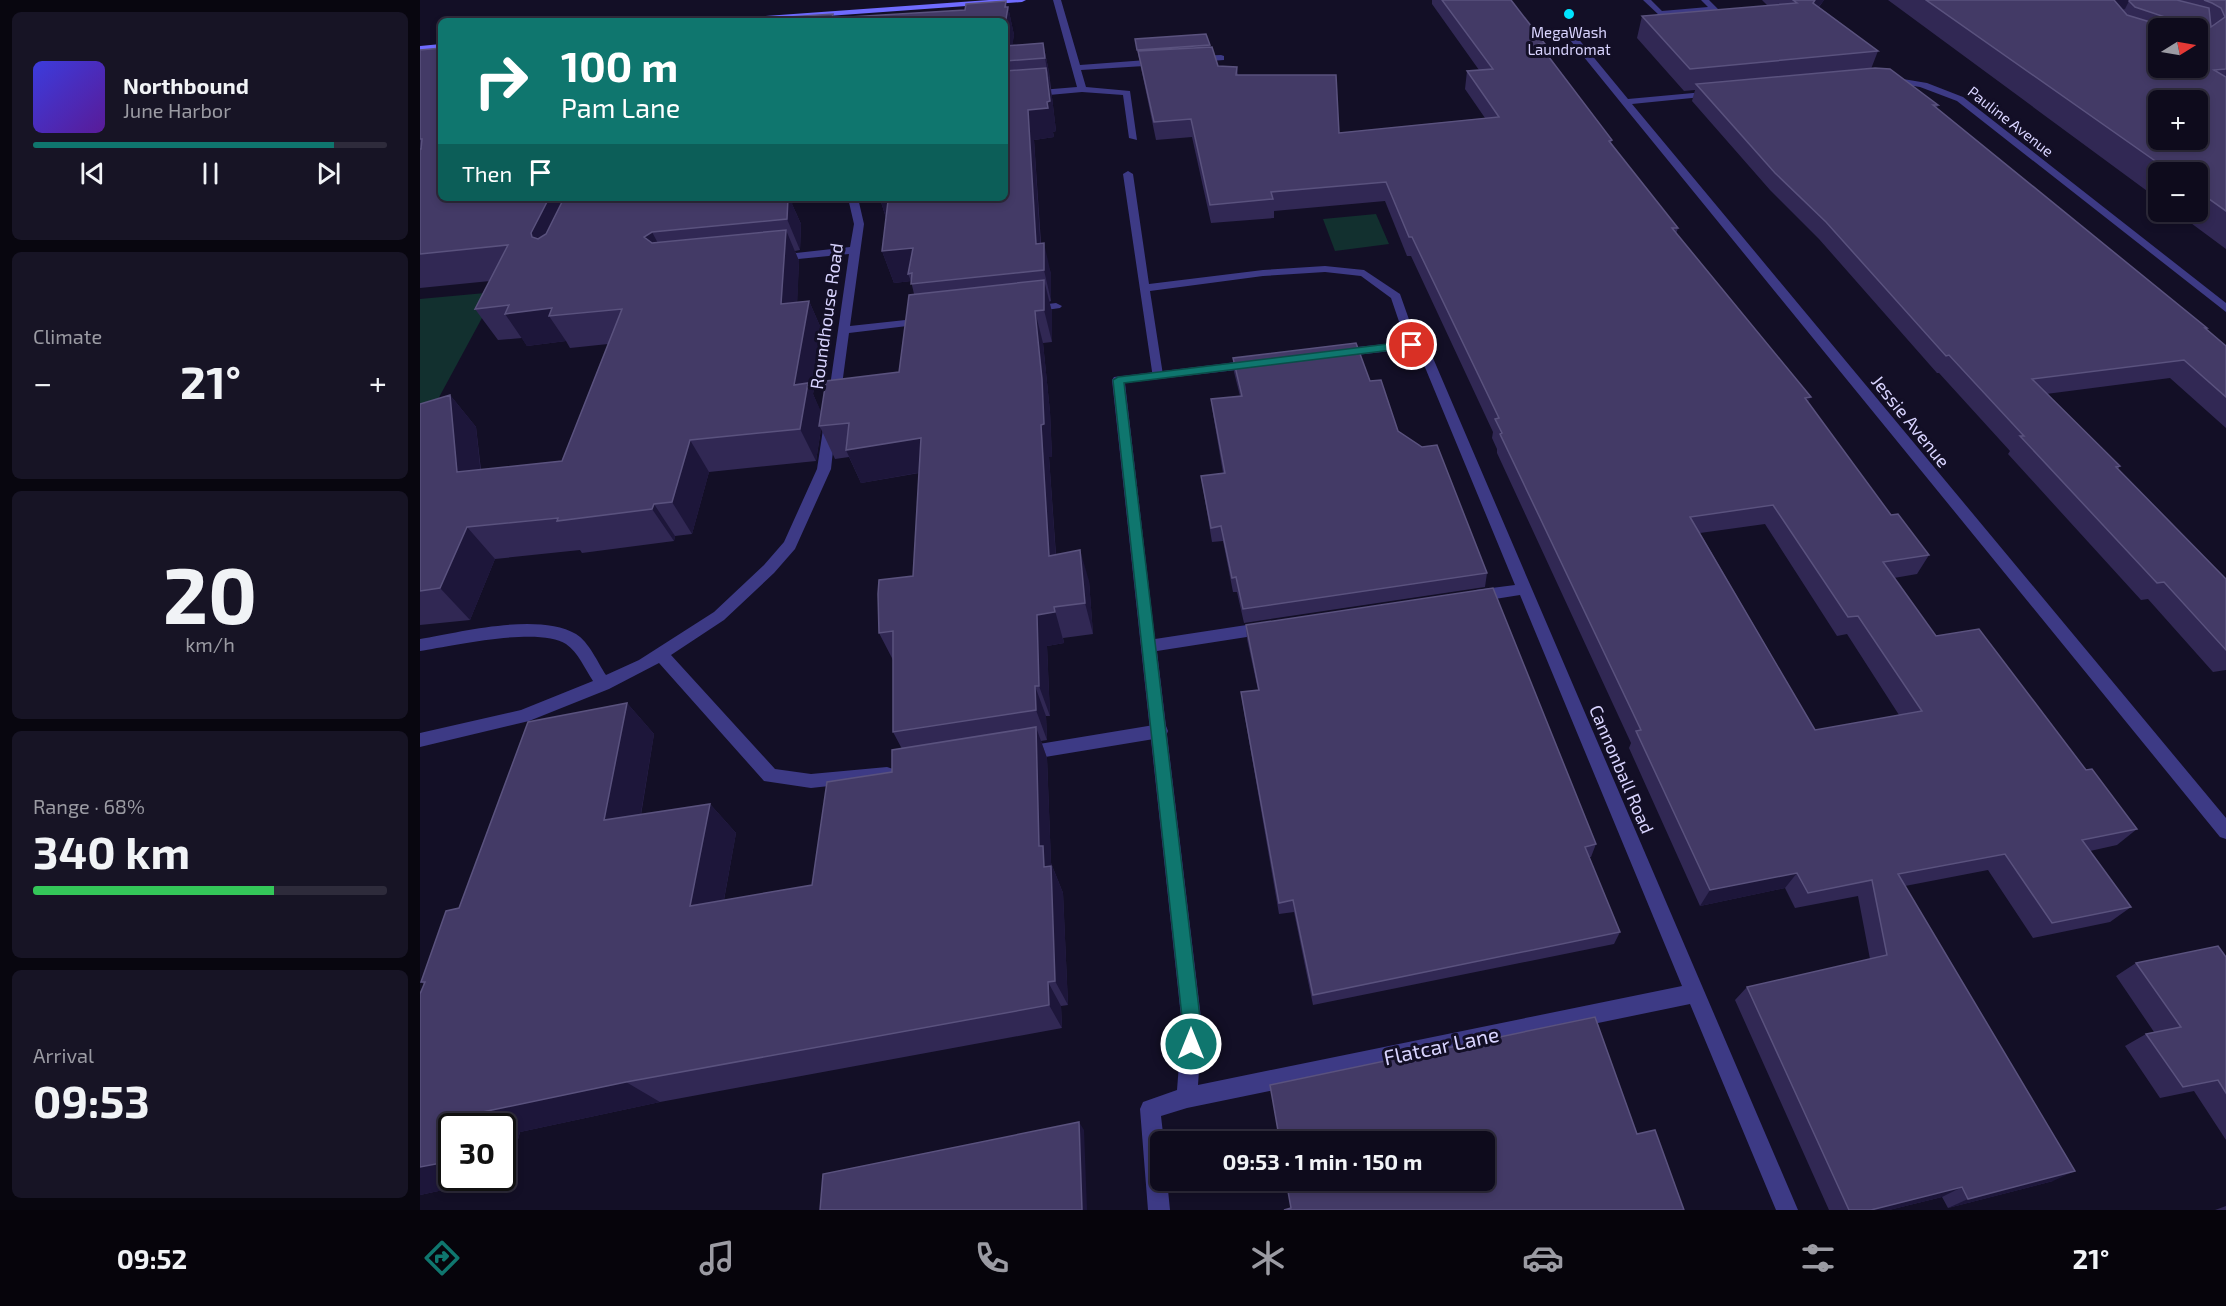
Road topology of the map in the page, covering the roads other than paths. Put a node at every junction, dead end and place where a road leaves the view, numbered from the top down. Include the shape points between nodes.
1 (1022, 0) edge
2 (1058, 0) edge
3 (1647, 0) edge
4 (1705, 0) edge
5 (766, 18) edge
6 (1569, 33) dead end
7 (438, 46) edge
8 (420, 49) edge
9 (1221, 58) dead end
10 (1187, 60) edge
11 (1165, 62) edge
12 (1076, 68) junction
13 (1879, 79) edge
14 (1082, 89) junction
15 (1718, 93) edge
16 (1008, 96) edge
17 (1625, 102) junction
18 (1134, 138) dead end
19 (1128, 174) dead end
20 (854, 201) edge
21 (855, 250) junction
22 (762, 259) edge
23 (1144, 288) junction
24 (1056, 306) dead end
25 (2226, 309) edge
26 (1021, 310) edge
27 (938, 319) edge
28 (844, 330) junction
29 (1416, 344) junction
30 (1331, 354) edge
31 (1261, 363) edge
32 (1157, 375) junction
33 (1525, 589) junction
34 (1467, 598) edge
35 (1279, 626) edge
36 (420, 645) edge
37 (1150, 646) junction
38 (660, 654) junction
39 (603, 684) junction
40 (1160, 732) junction
41 (420, 740) edge
42 (1007, 756) edge
43 (904, 772) edge
44 (2226, 831) edge
45 (1695, 993) junction
46 (1187, 1098) junction
47 (1159, 1210) edge
48 (1787, 1210) edge

1 - 5 main road
2 - 12 street
3 - 4 street via 1660,14 1714,9
6 - 17 street, Jessie Avenue
7 - 8 main road
9 - 10 street
11 - 12 street
12 - 14 street
13 - 25 street, Pauline Avenue via 1916,82 1960,99
14 - 16 street
14 - 18 street via 1127,93
15 - 17 street
17 - 44 street, Jessie Avenue
19 - 23 street
20 - 21 street, Roundhouse Road via 859,224
21 - 22 street
21 - 28 street, Roundhouse Road
23 - 29 street, Cannonball Road via 1263,273 1324,269 1364,273 1396,296
23 - 32 street
24 - 26 street
27 - 28 street
28 - 38 street, Roundhouse Road via 824,469 789,545 719,616
29 - 30 street
29 - 33 street, Cannonball Road
31 - 32 street
32 - 37 street via 1118,380
33 - 34 street
33 - 45 street, Cannonball Road
35 - 37 street
36 - 39 street via 549,630 571,639
37 - 40 street
38 - 39 street, Roundhouse Road
38 - 43 street via 770,776 811,781
39 - 41 street, Roundhouse Road via 523,716
40 - 42 street
40 - 46 street via 1192,1026
45 - 46 street, Flatcar Lane
45 - 48 street, Cannonball Road
46 - 47 street, Flatcar Lane via 1150,1109

